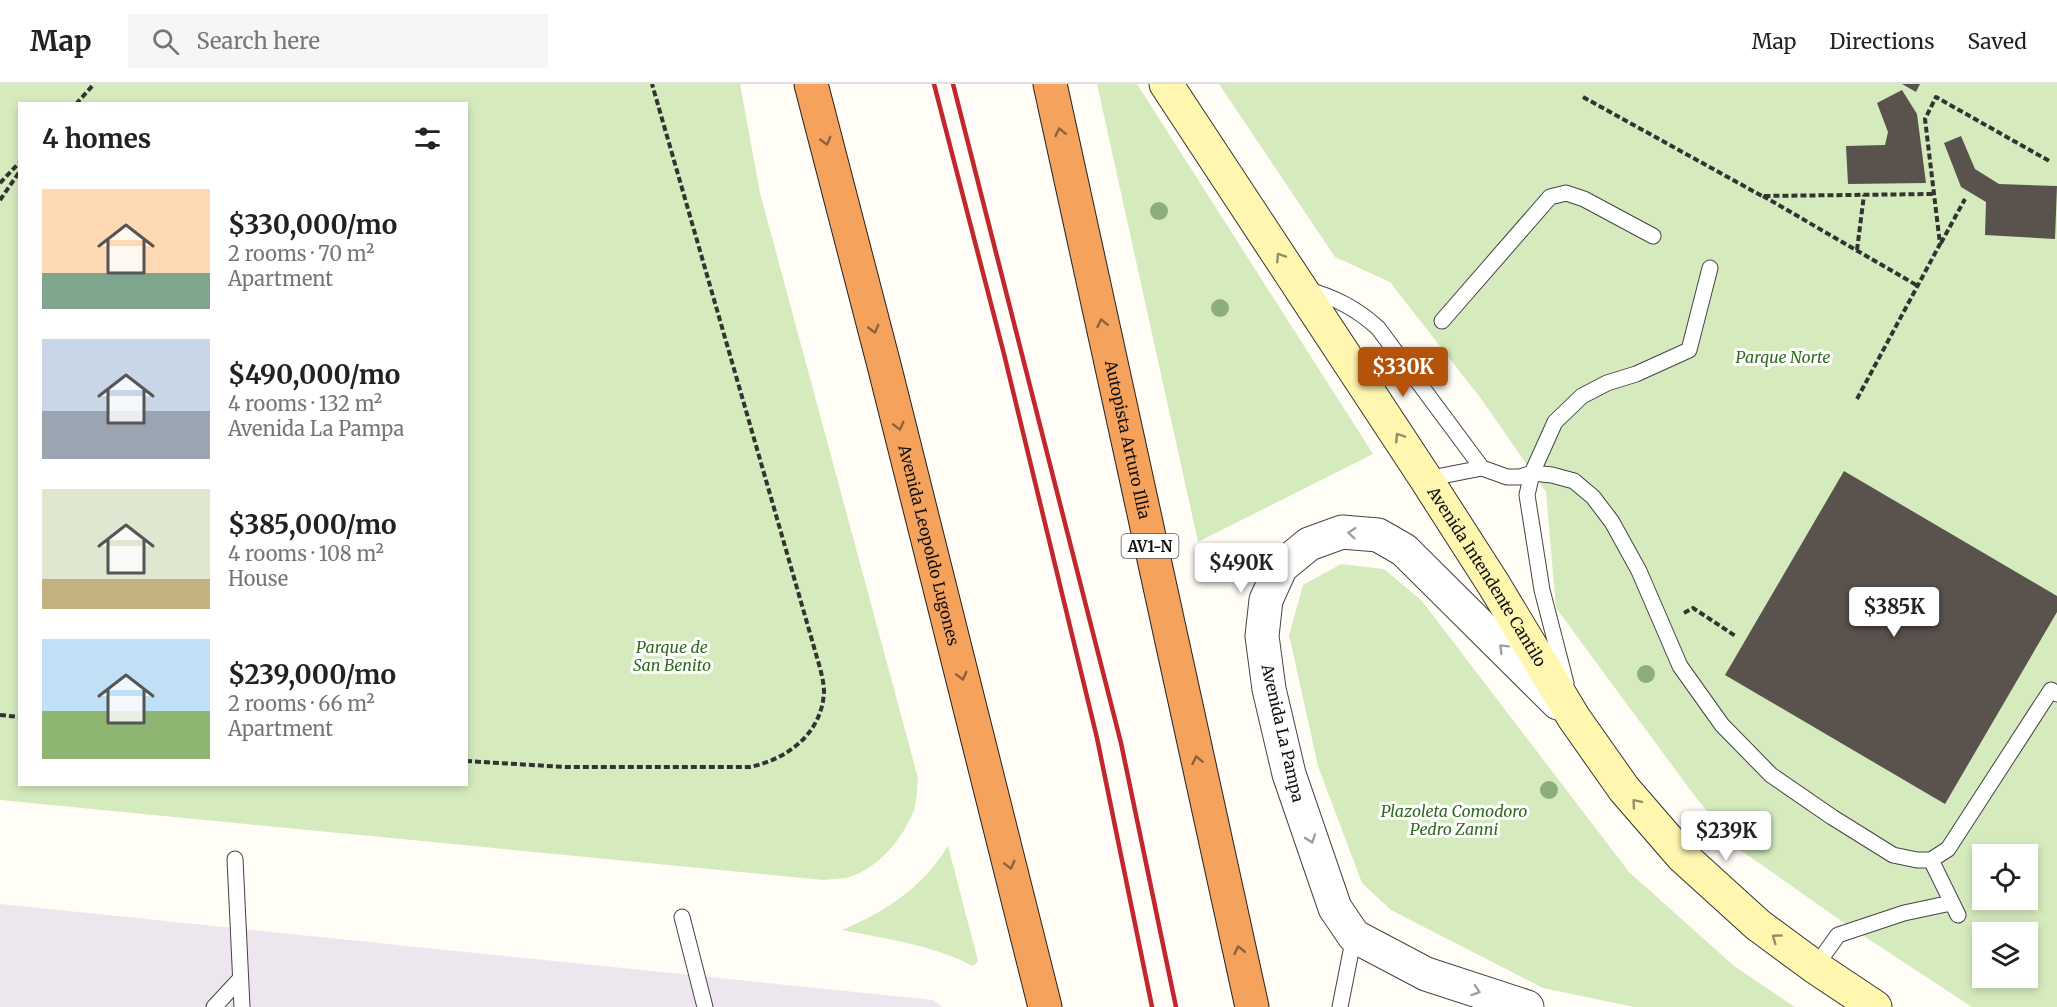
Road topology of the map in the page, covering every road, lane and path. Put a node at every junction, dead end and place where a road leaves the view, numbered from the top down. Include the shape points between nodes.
1 (94, 84) edge
2 (652, 84) edge
3 (811, 84) edge
4 (1050, 84) edge
5 (1166, 84) edge
6 (1583, 97) dead end
7 (78, 102) edge
8 (2050, 162) dead end
9 (18, 164) edge
10 (18, 174) edge
11 (0, 183) edge
12 (1934, 194) junction
13 (1864, 195) junction
14 (1762, 196) junction
15 (1965, 199) dead end
16 (0, 200) edge
17 (1653, 236) dead end
18 (1940, 244) junction
19 (1857, 251) junction
20 (1710, 268) dead end
21 (1918, 286) junction
22 (1300, 287) junction
23 (1443, 321) dead end
24 (1857, 399) dead end
25 (1482, 468) junction
26 (1532, 473) junction
27 (1426, 479) junction
28 (1663, 625) junction
29 (1737, 637) dead end
30 (2057, 694) edge
31 (0, 715) edge
32 (18, 717) edge
33 (1574, 718) junction
34 (468, 761) edge
35 (235, 859) dead end
36 (1931, 860) junction
37 (682, 917) dead end
38 (1354, 936) junction
39 (1815, 967) junction
40 (240, 979) junction
41 (214, 1007) edge
42 (242, 1007) edge
43 (705, 1007) edge
44 (1045, 1007) edge
45 (1252, 1007) edge
46 (1340, 1007) edge
47 (1527, 1007) edge
48 (1875, 1007) edge

1 - 7 path
2 - 34 path via 820,668 824,690 821,713 801,742 777,759 750,767 565,768
3 -> 44 highway, Avenida Leopoldo Lugones
45 -> 4 highway, Autopista Arturo Illia / AV1-N
22 -> 5 main road, Avenida Intendente Cantilo
6 - 14 path
8 - 12 path via 1936,97 1925,119
9 - 11 path
10 - 16 path
12 - 13 path
12 - 18 path
13 - 14 path
13 - 19 path
14 - 19 path
15 - 18 path
17 - 23 lane via 1584,199 1566,193 1550,197
18 - 21 path
19 - 21 path
20 - 26 lane via 1689,350 1582,396 1555,422
21 - 24 path
22 - 25 lane via 1348,304 1378,328
27 -> 22 main road, Avenida Intendente Cantilo
25 - 26 lane via 1507,477
25 - 27 lane
26 - 28 lane via 1574,481 1593,497 1639,571
26 - 33 lane via 1527,495 1542,590
27 - 33 main road, Avenida Intendente Cantilo
28 - 29 path via 1693,608
28 - 36 lane via 1680,666 1722,725 1771,775 1893,855
30 - 36 lane via 2051,690 1948,849
31 - 32 path
33 -> 38 street, Avenida La Pampa via 1404,550 1378,535 1342,532 1309,543 1281,567 1266,600 1262,636 1269,689 1289,774 1335,908
39 -> 33 main road, Avenida Intendente Cantilo via 1758,925 1682,856 1624,789
35 - 40 lane
36 - 39 lane via 1954,909 1904,913 1838,935
37 - 43 lane
38 - 46 lane
38 -> 47 street, Avenida La Pampa via 1426,974
39 - 48 main road, Avenida Intendente Cantilo
40 - 41 lane
40 - 42 lane

